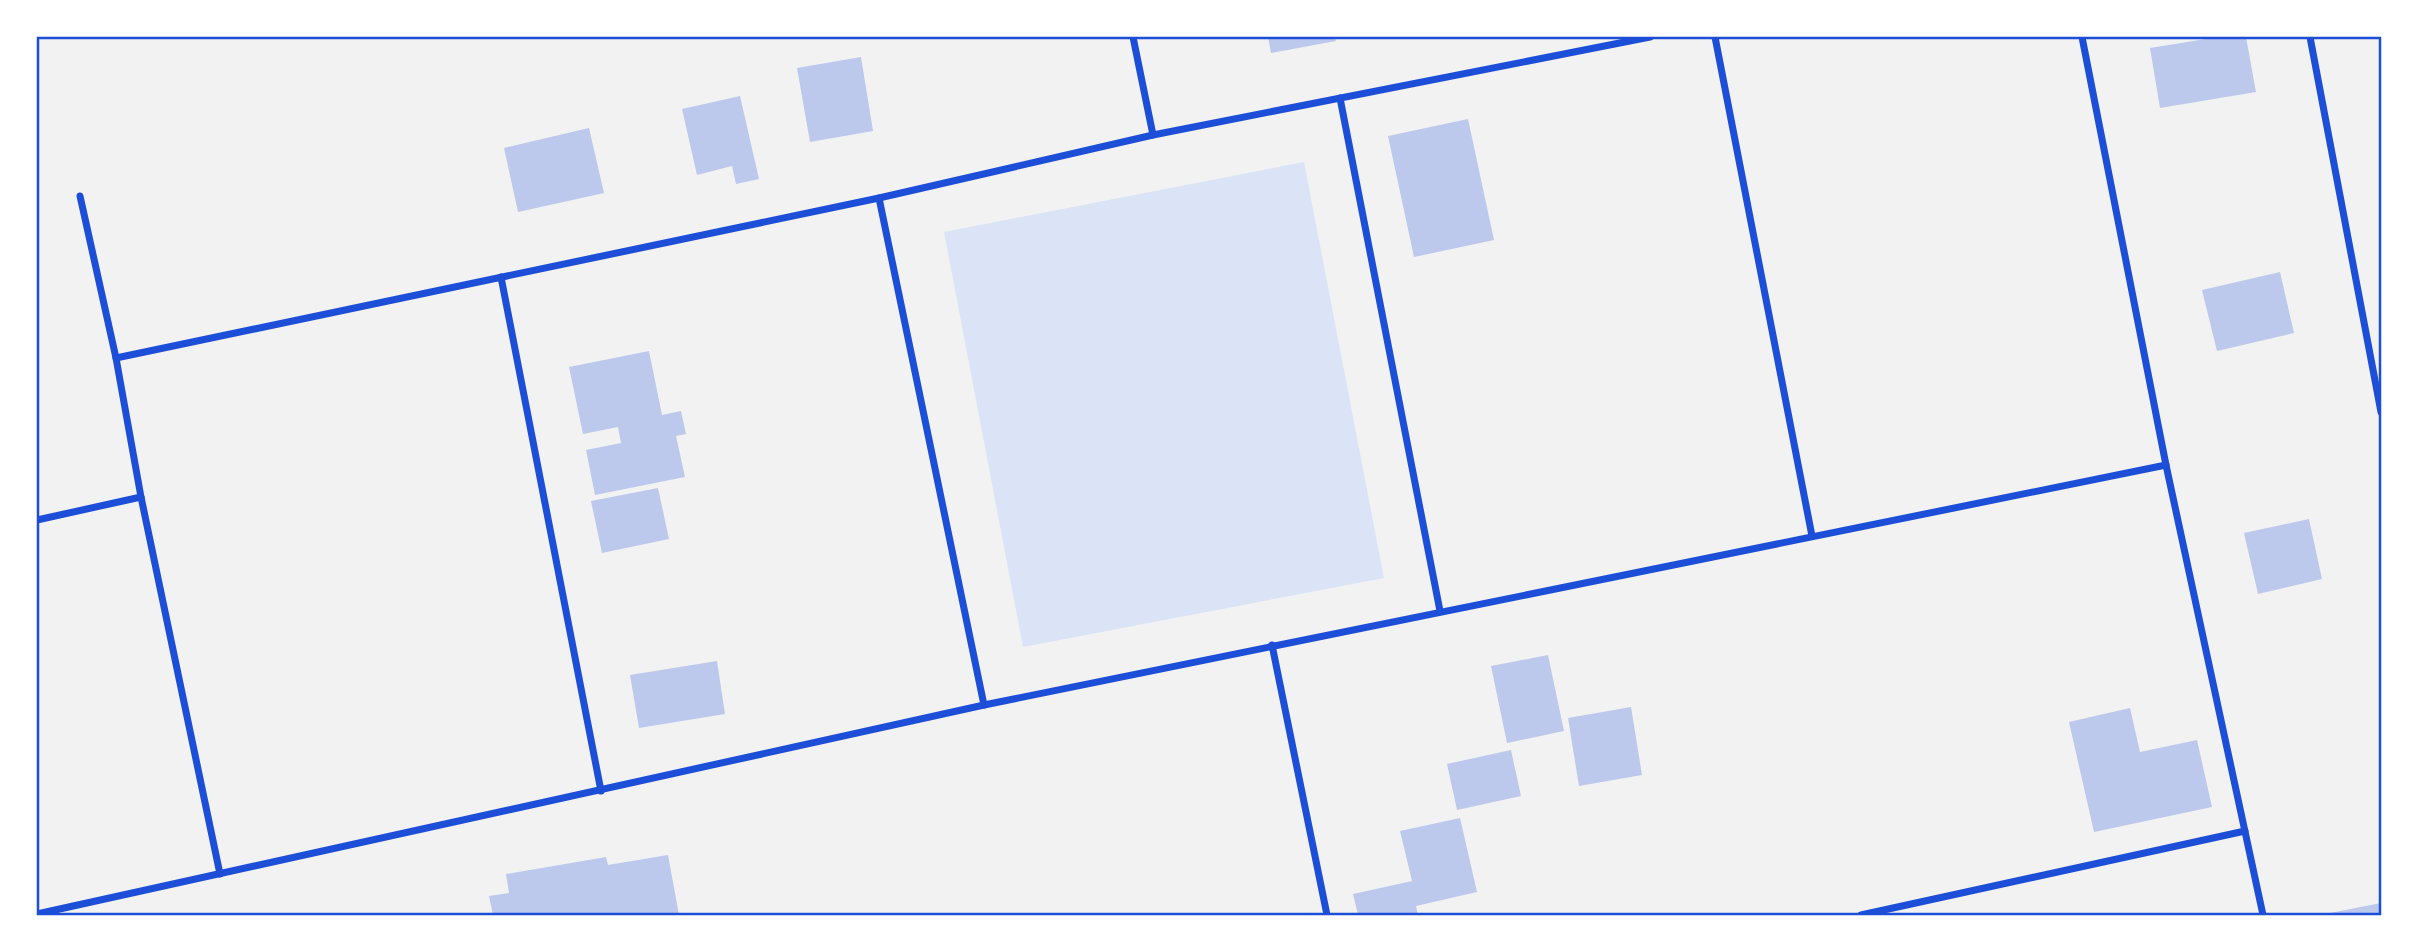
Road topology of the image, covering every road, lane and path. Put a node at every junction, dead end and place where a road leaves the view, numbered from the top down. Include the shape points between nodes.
1 (1133, 37) edge
2 (1650, 37) edge
3 (1715, 37) edge
4 (2082, 37) edge
5 (2310, 37) edge
6 (1340, 98) junction
7 (1153, 135) junction
8 (80, 196) dead end
9 (879, 198) junction
10 (501, 277) junction
11 (116, 358) junction
12 (2381, 412) edge
13 (2166, 465) junction
14 (141, 496) junction
15 (37, 520) edge
16 (1812, 536) junction
17 (1440, 611) junction
18 (1272, 645) junction
19 (984, 705) junction
20 (601, 791) junction
21 (2245, 831) junction
22 (220, 874) junction
23 (37, 914) edge
24 (1327, 915) edge
25 (1861, 915) edge
26 (2263, 915) edge

1 - 7 street
2 - 6 street
3 - 16 street
4 - 13 street
5 - 12 street
6 - 7 street
6 - 17 street
7 - 9 street
8 - 11 street
9 - 10 street
9 - 19 street
10 - 11 street
10 - 20 street
11 - 14 street
13 - 16 street
13 - 21 street
14 - 15 street
14 - 22 street
16 - 17 street
17 - 18 street
18 - 19 street
18 - 24 street
19 - 20 street
20 - 22 street
21 - 25 street
21 - 26 street
22 - 23 street

